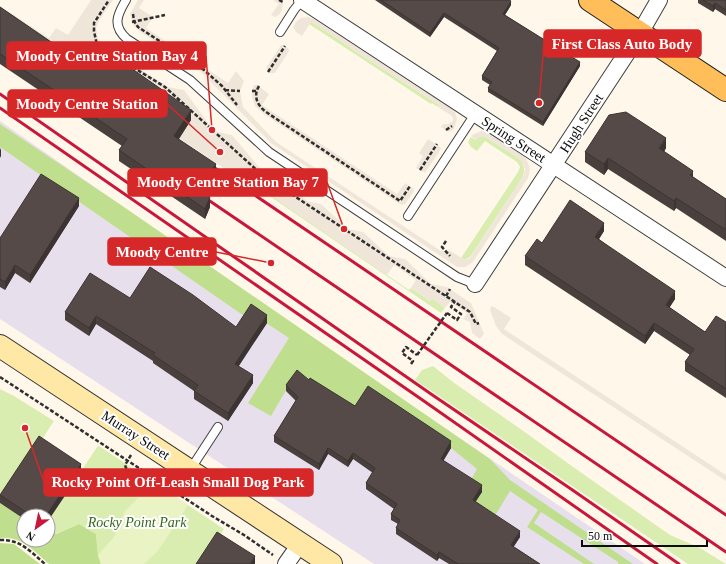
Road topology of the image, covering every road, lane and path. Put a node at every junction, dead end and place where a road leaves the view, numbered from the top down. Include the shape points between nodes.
1 (109, 0) edge
2 (126, 0) edge
3 (279, 0) edge
4 (302, 0) edge
5 (590, 0) edge
6 (659, 0) edge
7 (282, 2) dead end
8 (134, 10) dead end
9 (165, 15) dead end
10 (133, 22) junction
11 (280, 32) dead end
12 (640, 33) junction
13 (102, 44) dead end
14 (98, 45) junction
15 (285, 46) dead end
16 (100, 61) edge
17 (268, 72) dead end
18 (259, 86) dead end
19 (226, 90) junction
20 (726, 90) edge
21 (240, 91) dead end
22 (252, 91) dead end
23 (256, 91) junction
24 (238, 105) dead end
25 (474, 114) junction
26 (437, 144) dead end
27 (554, 165) junction
28 (420, 170) dead end
29 (410, 186) dead end
30 (408, 216) dead end
31 (446, 241) dead end
32 (445, 250) dead end
33 (444, 256) dead end
34 (449, 259) dead end
35 (726, 278) edge
36 (475, 284) joint
37 (450, 290) dead end
38 (446, 296) junction
39 (455, 301) junction
40 (479, 323) dead end
41 (0, 346) edge
42 (412, 362) dead end
43 (0, 377) edge
44 (218, 427) dead end
45 (131, 455) dead end
46 (127, 461) junction
47 (189, 470) junction
48 (148, 485) dead end
49 (0, 540) edge
50 (300, 544) junction
51 (282, 561) edge
52 (45, 564) edge
53 (331, 564) edge

1 - 14 path via 94,23
2 - 36 lane via 118,15 117,26 127,39 190,80 269,152 457,277
3 - 7 path
4 - 11 lane
4 - 25 street, Spring Street
5 - 12 main road
6 - 12 street, Hugh Street
8 - 10 path
9 - 10 path
10 - 19 path via 204,70
12 - 20 main road
12 - 27 street, Hugh Street
13 - 14 path
14 - 16 path
14 - 38 path via 165,87 261,174
15 - 17 path
18 - 23 path
19 - 21 path
19 - 24 path
22 - 23 path
23 - 29 path via 258,104 266,112 400,201
25 - 27 street, Spring Street
25 - 30 lane
26 - 28 path
27 - 35 street, Spring Street
27 - 36 street, Hugh Street
31 - 32 path via 442,247
33 - 34 path
37 - 38 path
38 - 39 path
39 - 40 path via 470,312 476,324
39 - 42 path, bridge via 451,307 462,314 457,320 447,313 417,355 406,347 402,353
41 - 47 main road, Murray Street
43 - 46 path
44 - 47 lane
45 - 46 path
46 - 48 path via 126,468
46 - 51 path
47 - 50 main road, Murray Street
49 - 52 path via 11,540 20,544
50 - 51 street
50 - 53 main road, Murray Street

